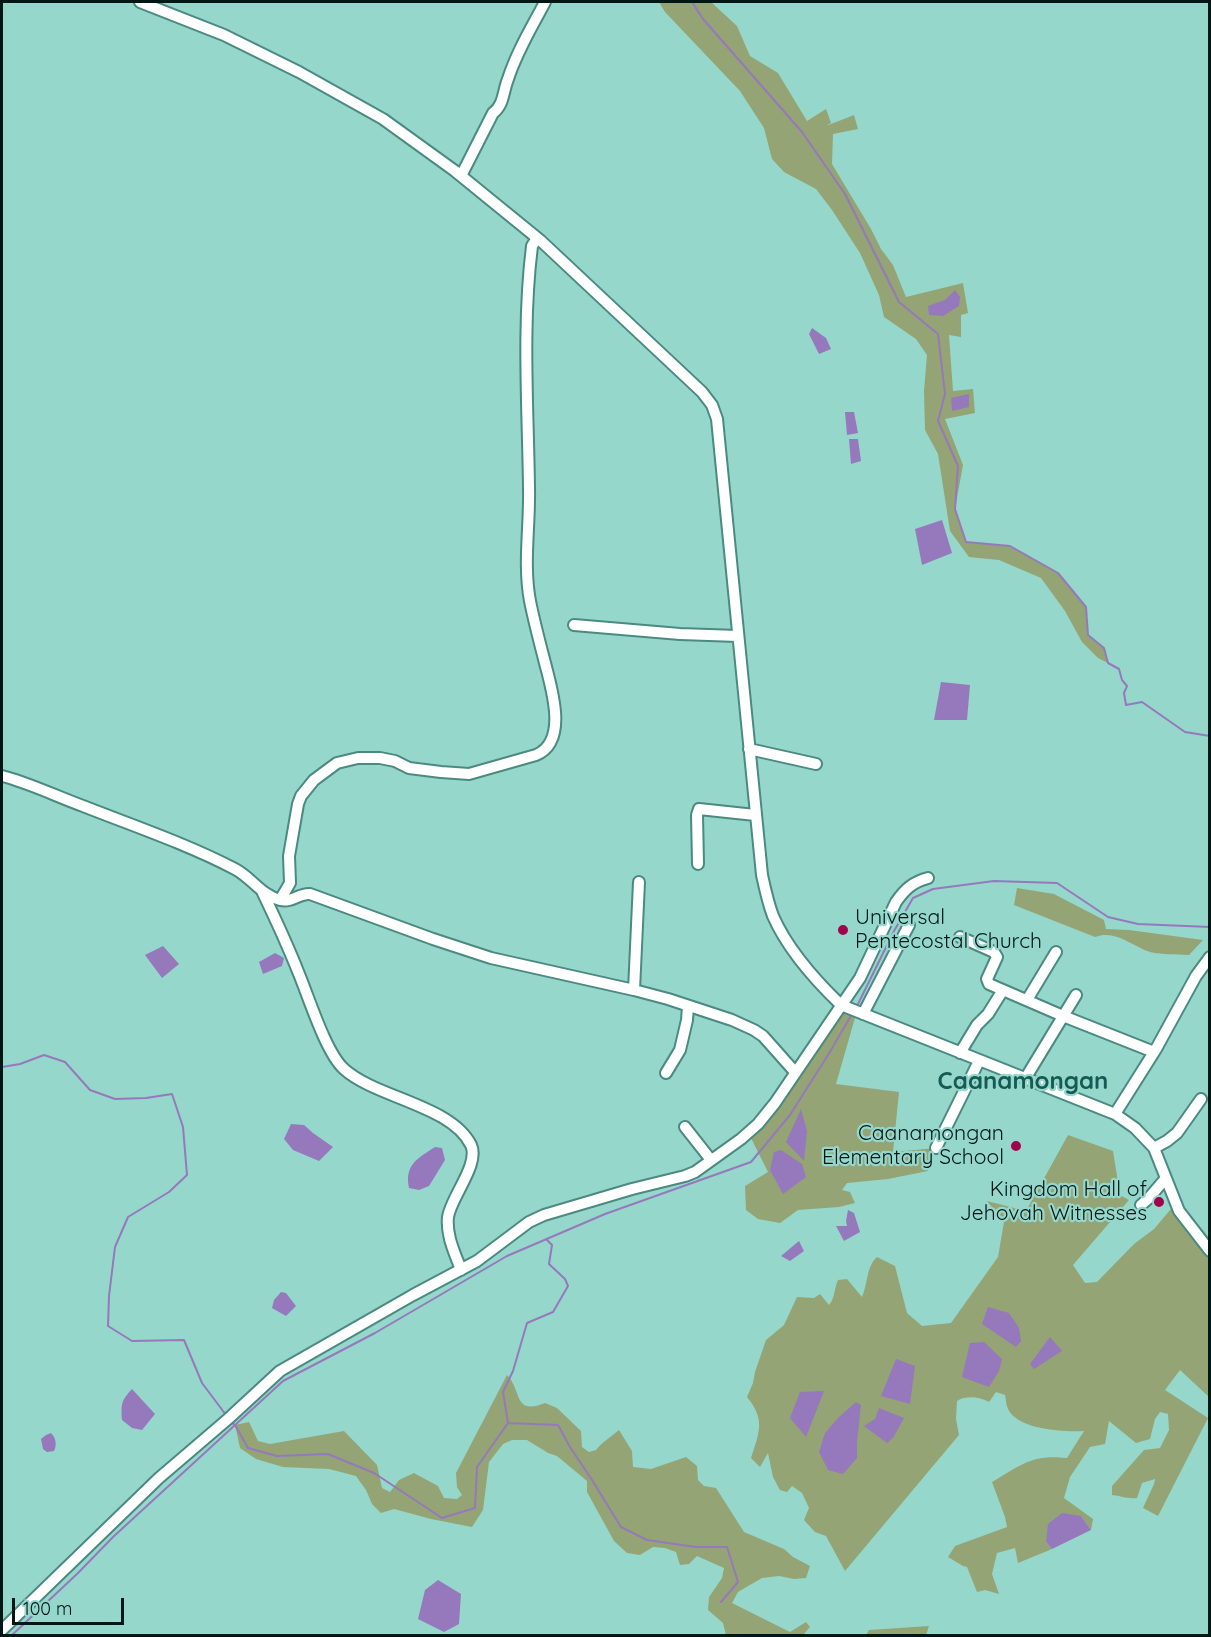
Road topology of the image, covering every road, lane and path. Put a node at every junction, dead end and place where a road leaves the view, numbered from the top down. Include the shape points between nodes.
1 (140, 2) edge
2 (544, 2) edge
3 (461, 176) junction
4 (537, 238) junction
5 (574, 626) dead end
6 (738, 636) junction
7 (749, 749) junction
8 (816, 764) dead end
9 (2, 776) edge
10 (755, 814) junction
11 (698, 864) dead end
12 (928, 878) dead end
13 (639, 882) dead end
14 (262, 891) junction
15 (280, 900) junction
16 (909, 925) dead end
17 (960, 937) dead end
18 (1056, 952) dead end
19 (1209, 957) edge
20 (634, 990) junction
21 (1003, 990) junction
22 (1076, 995) dead end
23 (1027, 1000) junction
24 (688, 1005) junction
25 (841, 1005) junction
26 (863, 1014) junction
27 (1064, 1016) junction
28 (1154, 1052) junction
29 (960, 1053) junction
30 (979, 1060) junction
31 (795, 1072) junction
32 (666, 1073) dead end
33 (1025, 1079) junction
34 (1201, 1099) dead end
35 (1115, 1114) junction
36 (685, 1127) dead end
37 (936, 1148) dead end
38 (1154, 1148) junction
39 (711, 1160) junction
40 (1166, 1178) junction
41 (1141, 1205) dead end
42 (1209, 1251) edge
43 (461, 1270) junction
44 (2, 1630) edge

1 - 3 street via 224,35 300,72 383,119
2 - 3 street via 521,45 499,109 493,113
3 - 4 street
4 - 6 street via 712,405 717,419
4 - 15 street via 532,246 527,311 530,498 526,572 555,705 551,740 536,755 470,774 409,768 380,758 343,761 314,780 301,796 289,856 290,884
5 - 6 street
6 - 7 street
7 - 8 street
7 - 10 street
9 - 14 street via 171,840 235,869
10 - 11 street via 699,809
10 - 25 street via 762,875 773,916 813,976
12 - 25 street via 916,881 896,902 866,968
13 - 20 street
14 - 15 street
14 - 43 street via 337,1062 353,1076 447,1121 470,1143 472,1161 448,1217 451,1243
15 - 20 street via 310,894 491,958
16 - 26 street
17 - 21 street via 994,952 997,957 987,982
18 - 23 street
19 - 28 street
20 - 24 street
21 - 23 street
21 - 29 street
22 - 27 street
23 - 27 street
24 - 31 street via 754,1030 772,1044
24 - 32 street via 680,1050
25 - 26 street
25 - 31 street
26 - 29 street
27 - 28 street
27 - 33 street
28 - 35 street
29 - 30 street
30 - 33 street
30 - 37 street
31 - 39 street via 758,1124
33 - 35 street
34 - 38 street via 1177,1133
35 - 38 street
36 - 39 street
38 - 40 street
39 - 43 street via 685,1176 544,1215
40 - 41 street
40 - 42 street via 1183,1217
43 - 44 street via 280,1371 159,1478

